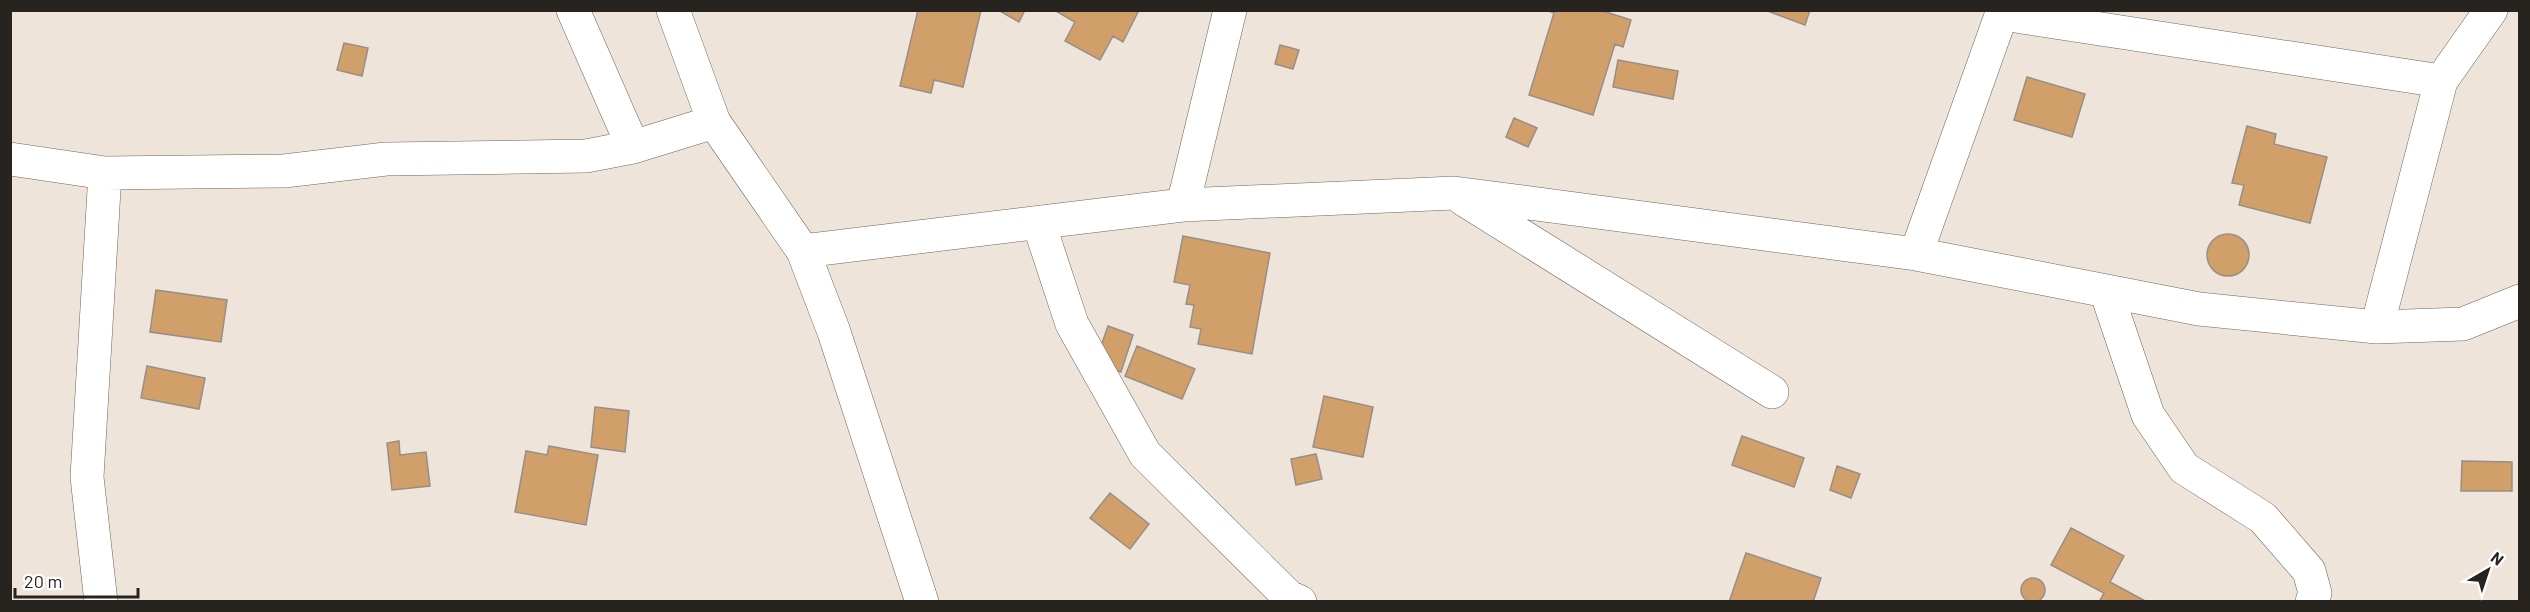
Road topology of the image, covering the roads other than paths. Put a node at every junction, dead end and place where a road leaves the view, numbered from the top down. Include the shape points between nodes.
1 (573, 10) edge
2 (673, 10) edge
3 (1230, 10) edge
4 (2491, 10) edge
5 (2003, 12) edge
6 (2441, 81) junction
7 (714, 122) junction
8 (633, 147) junction
9 (10, 159) edge
10 (105, 173) junction
11 (1454, 194) junction
12 (1183, 205) junction
13 (1040, 224) junction
14 (802, 251) junction
15 (1916, 254) junction
16 (2106, 291) junction
17 (2520, 301) edge
18 (2377, 327) junction
19 (1772, 392) dead end
20 (2316, 599) edge
21 (101, 602) edge
22 (922, 602) edge
23 (1300, 602) edge

1 - 8 street
2 - 7 street
3 - 12 street
4 - 6 street
5 - 6 street
5 - 15 street
6 - 18 street
7 - 8 street
7 - 14 street
8 - 10 street via 586,156 386,159 284,171
9 - 10 street
10 - 21 street via 87,477
11 - 12 street
11 - 15 street
11 - 19 street
12 - 13 street
13 - 14 street
13 - 23 street via 1072,324 1146,454 1289,597
14 - 22 street via 834,332
15 - 16 street
16 - 18 street via 2199,309
16 - 20 street via 2148,415 2184,468 2263,518 2309,571
17 - 18 street via 2463,324

